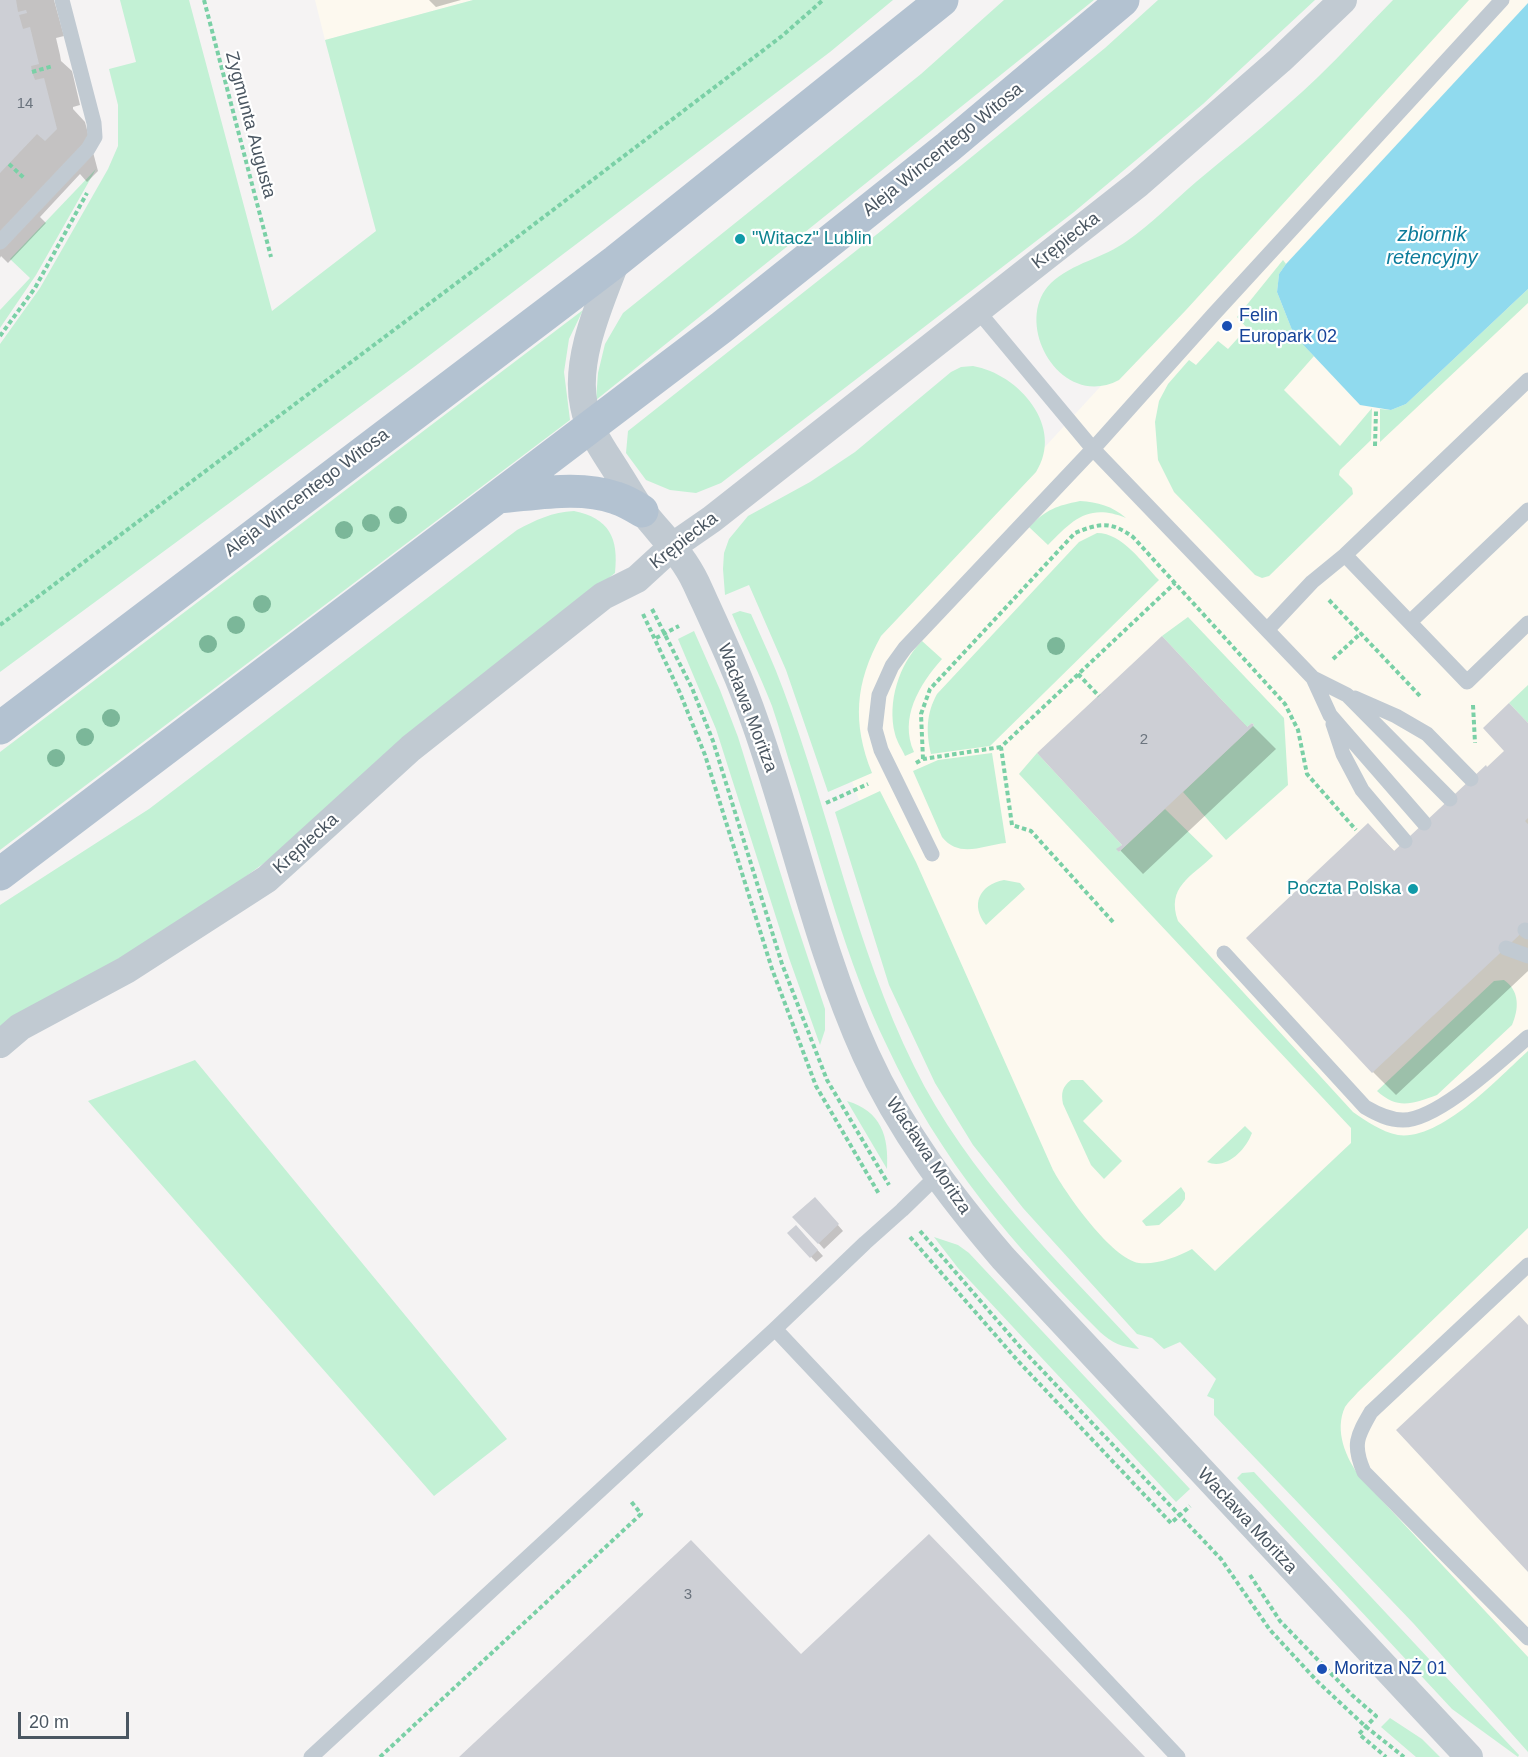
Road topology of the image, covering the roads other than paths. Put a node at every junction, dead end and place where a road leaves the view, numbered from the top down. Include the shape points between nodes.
1 (62, 0) edge
2 (942, 0) edge
3 (1123, 0) edge
4 (1343, 0) edge
5 (1502, 0) edge
6 (0, 242) edge
7 (616, 261) junction
8 (978, 311) junction
9 (1528, 380) edge
10 (590, 428) junction
11 (1093, 449) junction
12 (499, 497) junction
13 (1528, 510) edge
14 (642, 511) junction
15 (674, 546) junction
16 (1345, 555) junction
17 (1410, 622) junction
18 (1528, 623) edge
19 (1268, 630) junction
20 (1312, 678) junction
21 (1347, 695) junction
22 (1330, 715) junction
23 (0, 728) edge
24 (1471, 779) dead end
25 (1450, 799) dead end
26 (1424, 823) dead end
27 (1405, 841) dead end
28 (932, 854) dead end
29 (0, 874) edge
30 (1506, 948) dead end
31 (1224, 953) dead end
32 (1528, 956) edge
33 (1528, 1037) edge
34 (0, 1044) edge
35 (937, 1176) junction
36 (1528, 1265) edge
37 (775, 1329) junction
38 (1528, 1638) edge
39 (311, 1757) edge
40 (1178, 1757) edge
41 (1469, 1757) edge

1 - 6 lane via 95,137
2 - 7 main road, Aleja Wincentego Witosa
3 - 10 main road, Aleja Wincentego Witosa via 855,222
4 - 8 street, Krępiecka via 1138,184
5 - 11 lane
7 - 10 street via 586,352 583,403
7 - 23 main road, Aleja Wincentego Witosa
8 - 11 lane
8 - 15 street, Krępiecka
9 - 16 lane
10 - 12 main road, Aleja Wincentego Witosa
10 - 14 street, Wacława Moritza
11 - 19 lane
11 - 28 lane via 905,648 879,695 875,729 881,750
12 - 14 main road via 597,494
12 - 29 main road, Aleja Wincentego Witosa
13 - 17 lane
14 - 15 street, Wacława Moritza
15 - 34 street, Krępiecka via 637,579 603,596 411,748 267,879 126,970 20,1027
15 - 35 street, Wacława Moritza via 696,583 754,720 836,977 866,1056
16 - 17 lane
16 - 19 lane via 1312,582
17 - 18 lane via 1467,682
19 - 20 lane
20 - 21 lane
20 - 22 lane
21 - 24 lane via 1427,734
21 - 25 lane
22 - 26 lane
22 - 27 lane via 1343,754 1362,790
30 - 32 lane
31 - 33 lane via 1365,1107 1391,1119 1414,1119 1440,1108
35 - 37 lane
35 - 41 street, Wacława Moritza via 1029,1287
36 - 38 lane via 1371,1412 1359,1432 1356,1455 1365,1472
37 - 39 lane
37 - 40 lane

